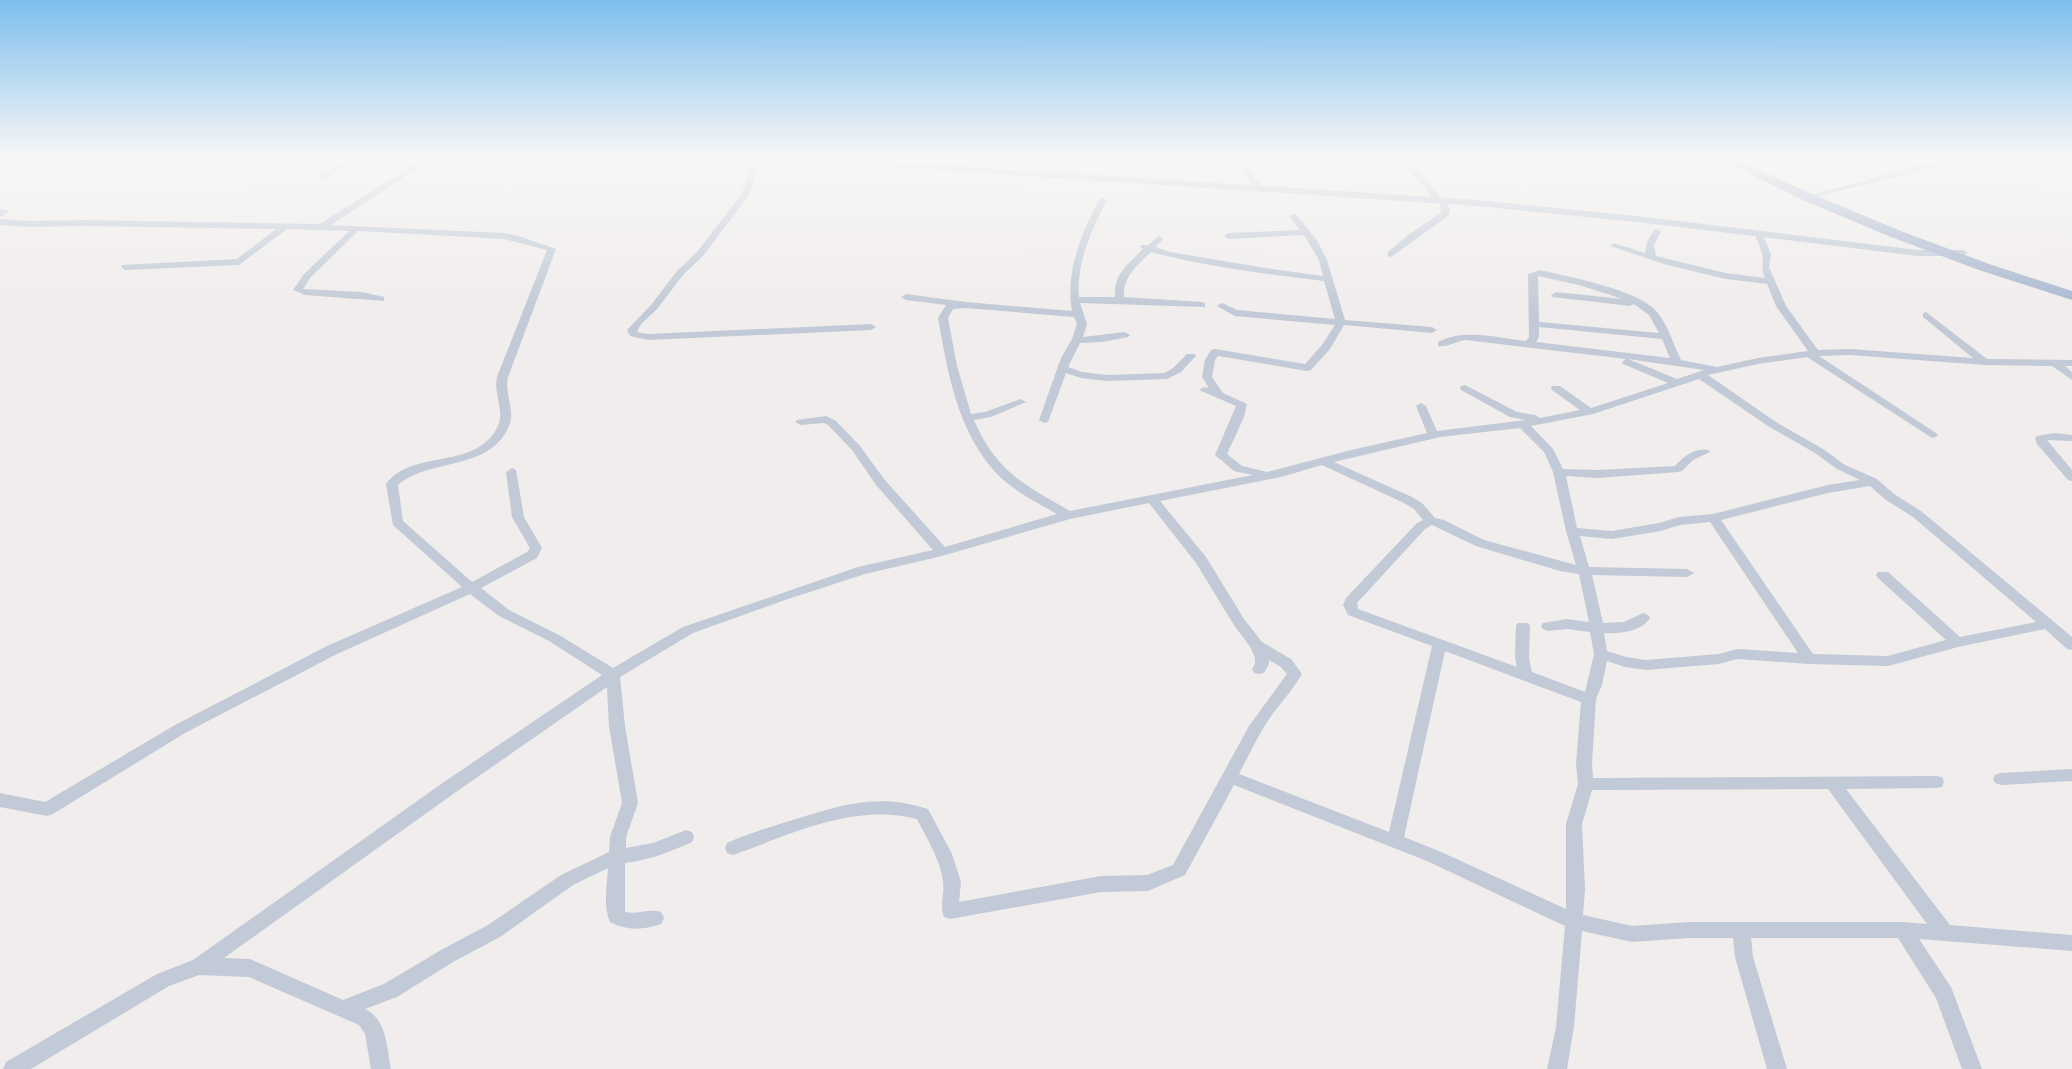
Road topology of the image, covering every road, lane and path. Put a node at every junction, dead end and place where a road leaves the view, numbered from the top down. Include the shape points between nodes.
1 (350, 209) edge
2 (734, 209) edge
3 (1099, 209) edge
4 (1445, 209) edge
5 (1545, 209) edge
6 (1836, 209) edge
7 (1848, 209) edge
8 (0, 211) edge
9 (0, 215) edge
10 (1292, 216) dead end
11 (0, 222) edge
12 (284, 227) junction
13 (322, 227) junction
14 (356, 229) junction
15 (1306, 232) junction
16 (1657, 232) dead end
17 (1758, 234) junction
18 (1228, 236) dead end
19 (1159, 239) dead end
20 (1614, 246) dead end
21 (1146, 248) junction
22 (1391, 254) dead end
23 (1958, 254) junction
24 (1653, 258) junction
25 (125, 267) dead end
26 (1329, 279) junction
27 (1772, 282) junction
28 (2072, 290) edge
29 (1556, 295) dead end
30 (2072, 296) edge
31 (906, 297) dead end
32 (381, 299) dead end
33 (1076, 300) junction
34 (1120, 300) junction
35 (966, 305) junction
36 (1202, 305) dead end
37 (1645, 305) junction
38 (1222, 306) dead end
39 (1076, 314) junction
40 (1926, 315) dead end
41 (1341, 323) junction
42 (1533, 324) junction
43 (871, 327) dead end
44 (1432, 330) dead end
45 (1125, 335) dead end
46 (1664, 336) junction
47 (1077, 340) junction
48 (1442, 344) dead end
49 (1529, 345) junction
50 (1812, 353) junction
51 (1191, 356) dead end
52 (1627, 362) dead end
53 (1677, 362) junction
54 (1984, 362) junction
55 (2055, 363) junction
56 (2072, 363) edge
57 (1063, 369) junction
58 (1721, 370) junction
59 (1701, 375) junction
60 (2072, 377) edge
61 (1677, 383) junction
62 (1465, 388) dead end
63 (1556, 388) dead end
64 (1204, 390) dead end
65 (1219, 395) junction
66 (1021, 402) dead end
67 (1420, 406) dead end
68 (1589, 412) junction
69 (967, 418) junction
70 (1044, 420) dead end
71 (1542, 420) junction
72 (801, 422) dead end
73 (1523, 424) junction
74 (1932, 434) dead end
75 (1434, 436) junction
76 (2072, 438) edge
77 (1704, 452) dead end
78 (1323, 461) junction
79 (512, 472) dead end
80 (1559, 472) junction
81 (1272, 474) junction
82 (2072, 477) edge
83 (1873, 482) junction
84 (1150, 498) junction
85 (1068, 515) junction
86 (1713, 518) junction
87 (1431, 521) junction
88 (1572, 531) junction
89 (942, 552) junction
90 (1584, 571) junction
91 (1687, 573) dead end
92 (1883, 575) dead end
93 (471, 588) junction
94 (1643, 618) dead end
95 (2048, 624) junction
96 (1523, 626) dead end
97 (1548, 626) dead end
98 (1596, 628) junction
99 (1958, 642) junction
100 (1439, 645) junction
101 (2072, 645) edge
102 (1258, 646) junction
103 (1601, 654) junction
104 (1808, 659) junction
105 (1259, 669) dead end
106 (613, 675) junction
107 (1526, 677) junction
108 (1589, 700) junction
109 (2072, 776) edge
110 (1230, 777) junction
111 (2001, 779) dead end
112 (1936, 782) dead end
113 (1832, 783) junction
114 (1586, 784) junction
115 (0, 800) edge
116 (686, 837) dead end
117 (1395, 840) junction
118 (733, 848) dead end
119 (617, 856) junction
120 (655, 918) dead end
121 (1573, 921) junction
122 (1741, 930) junction
123 (1903, 930) junction
124 (1944, 932) junction
125 (2072, 943) edge
126 (198, 966) junction
127 (345, 1008) junction
128 (13, 1069) edge
129 (380, 1069) edge
130 (1557, 1069) edge
131 (1777, 1069) edge
132 (1972, 1069) edge

1 - 13 street
2 - 43 street via 700,254 638,322 633,334 648,337 787,333
3 - 33 street via 1083,244 1075,278
4 - 22 street via 1445,214
5 - 17 street
6 - 23 main road
7 - 23 main road
8 - 9 street via 5,212
10 - 15 street
11 - 12 street
12 - 13 street
12 - 25 street via 239,262
13 - 14 street
14 - 32 street via 307,276 298,290 362,294
14 - 93 street via 504,236 552,249 507,369 501,377 505,420 500,432 479,452 408,472 392,484 398,522
15 - 18 street
15 - 26 street via 1324,260
16 - 24 street via 1649,247
17 - 23 street via 1877,249
17 - 27 street via 1766,252 1765,267
19 - 21 street
20 - 24 street
21 - 26 street
21 - 34 street via 1124,273 1119,288
23 - 28 main road
23 - 30 main road
24 - 27 street via 1726,276
26 - 41 street
27 - 50 street via 1781,306
29 - 37 street
31 - 35 street
33 - 34 street
33 - 39 street
34 - 36 street
35 - 39 street
35 - 69 street via 950,307 943,318 957,394
37 - 42 street via 1622,294 1535,273 1532,274
37 - 46 street
38 - 41 street via 1234,313
39 - 47 street via 1082,324
40 - 54 street
41 - 44 street
41 - 65 street via 1307,368 1216,352 1210,360 1207,376
42 - 46 street
42 - 49 street via 1534,337
45 - 47 street
46 - 53 street
47 - 57 street
48 - 49 street via 1453,338 1466,337
49 - 53 street
50 - 54 street via 1850,352
50 - 58 street
50 - 74 street
51 - 57 street via 1167,376 1107,378
52 - 61 street
53 - 58 street
54 - 55 street
55 - 56 street
55 - 60 street
57 - 70 street
58 - 59 street
59 - 61 street
59 - 83 street via 1772,424
61 - 68 street
62 - 71 street via 1514,415
63 - 68 street
64 - 65 street
65 - 81 street via 1242,404 1221,455 1238,469
66 - 69 street
67 - 75 street
68 - 71 street
69 - 85 street via 979,444 998,468 1021,488
71 - 73 street
72 - 89 street via 826,419 832,423
73 - 75 street
73 - 80 street via 1549,451
75 - 78 street
76 - 82 street via 2041,438
77 - 80 street via 1689,458 1678,469 1598,474
78 - 81 street
78 - 87 street via 1408,500
79 - 93 street via 518,517 536,550
80 - 88 street
81 - 84 street
83 - 86 street via 1828,489
83 - 95 street
84 - 85 street
84 - 102 street via 1201,560 1239,622
85 - 89 street
86 - 88 street via 1679,521 1612,535
86 - 104 street
87 - 90 street via 1440,522 1480,543
87 - 100 street via 1420,526 1350,605 1353,612
88 - 90 street
89 - 106 street via 863,570 688,630
90 - 91 street
90 - 98 street
92 - 99 street
93 - 106 street via 504,613 554,638
93 - 115 street via 332,650 180,729 47,809
94 - 98 street via 1626,627
95 - 99 street
95 - 101 street
96 - 107 street via 1522,658
97 - 98 street via 1560,623
98 - 103 street
99 - 104 street via 1888,661
100 - 107 street
100 - 117 street
102 - 105 street via 1262,658
102 - 110 street via 1286,663 1295,674 1254,730
103 - 104 street via 1646,665 1719,659 1737,654
103 - 108 street
106 - 119 street via 630,803 618,837
106 - 126 street
107 - 108 street
108 - 114 street via 1584,764
109 - 111 street
110 - 117 street
110 - 118 street via 1179,870 1148,883 1101,884 950,911 952,882 944,854 922,814 888,806 846,809
112 - 113 street
113 - 114 street
113 - 124 street
114 - 121 street via 1574,824 1576,889
116 - 119 street via 639,855
117 - 121 street
119 - 120 street via 616,916 624,921 638,922
119 - 127 street via 566,880 494,931 390,991
121 - 122 street via 1632,934
121 - 130 street via 1565,1028
122 - 123 street
122 - 131 street via 1744,956
123 - 124 street
123 - 132 street via 1944,993
124 - 125 street
126 - 127 street via 250,968
126 - 128 street via 163,980
127 - 129 street via 366,1019 374,1031

